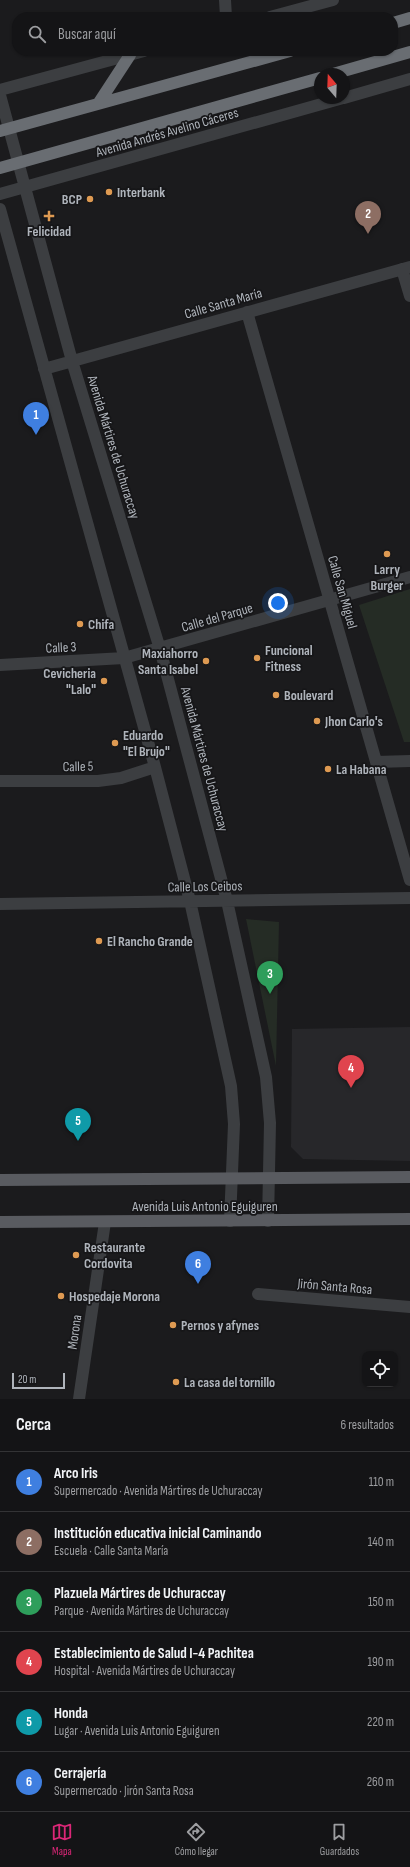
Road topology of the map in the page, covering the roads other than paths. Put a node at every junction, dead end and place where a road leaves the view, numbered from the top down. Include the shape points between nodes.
1 (225, 0) edge
2 (333, 0) edge
3 (226, 12) edge
4 (289, 12) edge
5 (410, 18) edge
6 (398, 22) edge
7 (410, 52) edge
8 (398, 55) edge
9 (126, 56) edge
10 (129, 56) edge
11 (272, 56) edge
12 (396, 56) edge
13 (350, 69) edge
14 (410, 79) edge
15 (314, 80) edge
16 (0, 90) edge
17 (0, 95) edge
18 (350, 96) edge
19 (98, 104) junction
20 (321, 104) edge
21 (5, 130) edge
22 (18, 163) junction
23 (0, 168) edge
24 (24, 187) junction
25 (0, 194) edge
26 (0, 209) edge
27 (406, 268) edge
28 (410, 296) edge
29 (247, 312) junction
30 (72, 361) junction
31 (44, 369) junction
32 (410, 577) edge
33 (330, 600) junction
34 (160, 649) junction
35 (124, 658) junction
36 (0, 665) edge
37 (410, 761) edge
38 (376, 762) junction
39 (155, 767) junction
40 (0, 781) edge
41 (410, 880) edge
42 (410, 898) edge
43 (190, 901) junction
44 (227, 901) junction
45 (0, 904) edge
46 (410, 1177) edge
47 (233, 1179) junction
48 (269, 1179) junction
49 (0, 1180) edge
50 (410, 1219) edge
51 (230, 1221) junction
52 (268, 1221) junction
53 (0, 1222) edge
54 (105, 1222) junction
55 (258, 1294) dead end
56 (410, 1307) edge
57 (80, 1399) edge

1 - 3 street
2 - 4 street
5 - 6 highway
7 - 8 highway
9 - 16 street
10 - 19 highway
11 - 19 highway
12 - 13 highway
14 - 18 street, Avenida Andrés Avelino Cáceres
15 - 22 highway, Avenida Andrés Avelino Cáceres
17 - 21 street, Avenida Mártires de Uchuraccay
19 - 21 highway
20 - 24 street, Avenida Andrés Avelino Cáceres
21 - 22 street, Avenida Mártires de Uchuraccay
22 - 23 highway, Avenida Andrés Avelino Cáceres
22 - 24 street, Avenida Mártires de Uchuraccay
24 - 25 street, Avenida Andrés Avelino Cáceres
24 - 30 street, Avenida Mártires de Uchuraccay
26 - 31 street
27 - 28 street
27 - 29 street, Calle Santa María
29 - 30 street, Calle Santa María
29 - 33 street, Calle San Miguel
30 - 31 street, Calle Santa María
30 - 34 street, Avenida Mártires de Uchuraccay
31 - 35 street
32 - 33 street, Calle del Parque
33 - 34 street, Calle del Parque
33 - 38 street, Calle San Miguel
34 - 35 street, Calle del Parque
34 - 44 street, Avenida Mártires de Uchuraccay
35 - 36 street, Calle 3
35 - 39 street
37 - 38 street
38 - 41 street, Calle San Miguel
39 - 40 street, Calle 5 via 121,778 98,781
39 - 43 street
42 - 44 street, Calle Los Ceibos
43 - 44 street, Calle Los Ceibos
43 - 45 street, Calle Los Ceibos
43 - 47 street via 231,1086 234,1124
44 - 48 street, Avenida Mártires de Uchuraccay via 266,1077 270,1123
46 - 48 main road, Avenida Luis Antonio Eguiguren
47 - 48 main road, Avenida Luis Antonio Eguiguren
47 - 49 main road, Avenida Luis Antonio Eguiguren
47 - 51 street
48 - 52 street, Avenida Mártires de Uchuraccay
50 - 52 main road, Avenida Luis Antonio Eguiguren
51 - 52 main road, Avenida Luis Antonio Eguiguren
51 - 54 main road, Avenida Luis Antonio Eguiguren
53 - 54 main road, Avenida Luis Antonio Eguiguren
54 - 57 street, Morona
55 - 56 street, Jirón Santa Rosa

